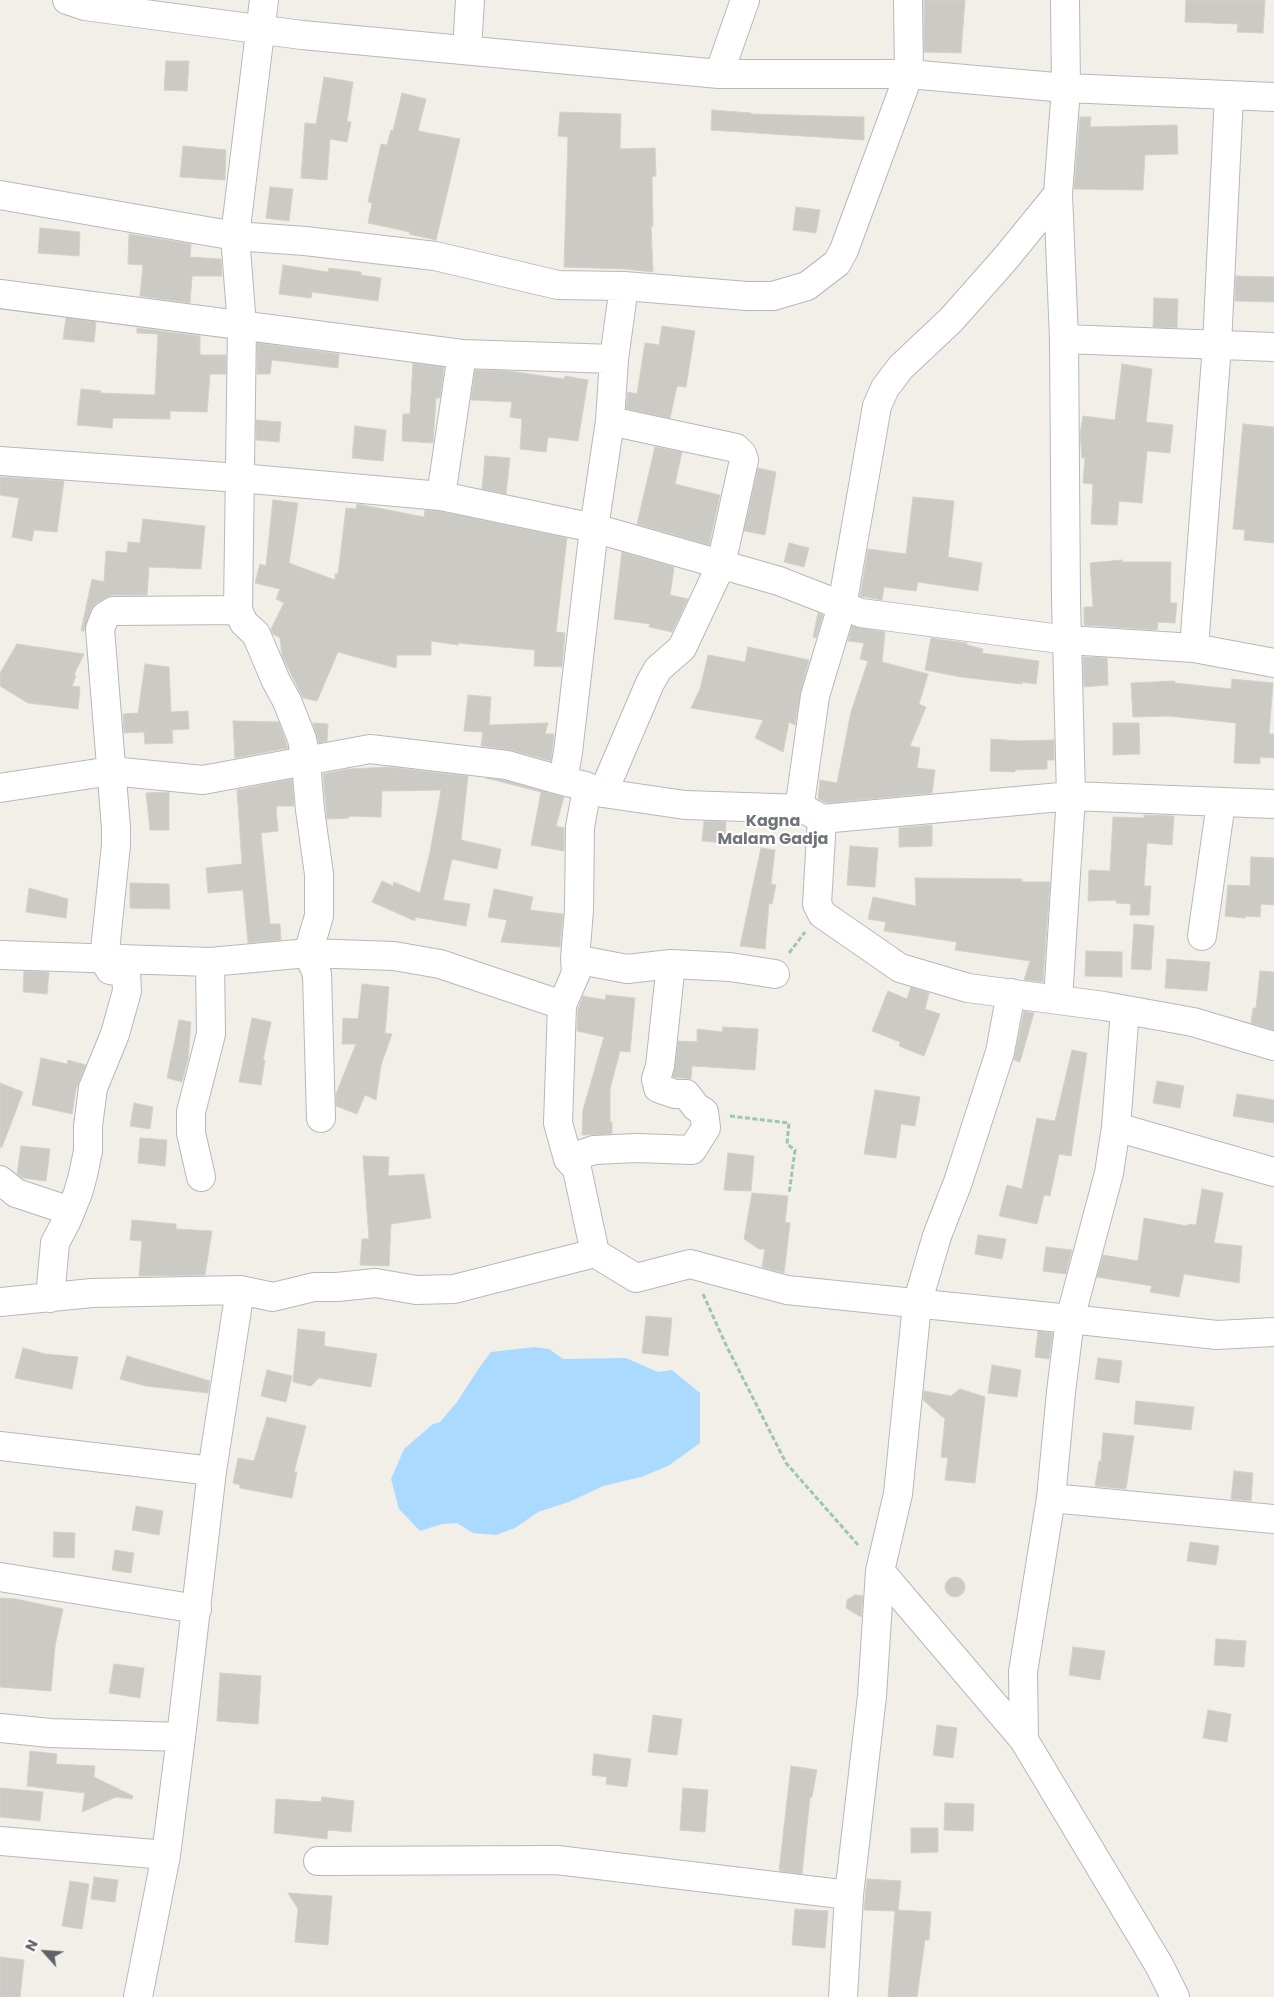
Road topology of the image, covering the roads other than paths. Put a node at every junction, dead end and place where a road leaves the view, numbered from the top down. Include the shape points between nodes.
1 (67, 0) edge
2 (264, 0) edge
3 (470, 0) edge
4 (745, 0) edge
5 (908, 0) edge
6 (1065, 0) edge
7 (262, 28) junction
8 (467, 50) junction
9 (719, 74) junction
10 (909, 74) junction
11 (1066, 88) junction
12 (1229, 95) junction
13 (1274, 97) edge
14 (1058, 194) junction
15 (0, 195) edge
16 (235, 236) junction
17 (624, 286) junction
18 (0, 294) edge
19 (242, 326) junction
20 (1064, 339) junction
21 (1217, 344) junction
22 (1274, 347) edge
23 (462, 354) junction
24 (614, 359) junction
25 (610, 421) junction
26 (0, 461) edge
27 (240, 478) junction
28 (441, 496) junction
29 (594, 528) junction
30 (721, 565) junction
31 (842, 606) junction
32 (238, 610) junction
33 (1068, 640) junction
34 (1194, 648) junction
35 (1274, 663) edge
36 (306, 761) junction
37 (112, 771) junction
38 (583, 786) junction
39 (0, 788) edge
40 (1071, 796) junction
41 (1221, 803) junction
42 (1274, 804) edge
43 (810, 814) junction
44 (1202, 936) dead end
45 (308, 953) junction
46 (0, 954) edge
47 (575, 959) junction
48 (104, 960) junction
49 (210, 962) junction
50 (671, 964) junction
51 (774, 974) road end
52 (1011, 993) junction
53 (1058, 999) junction
54 (562, 1005) junction
55 (1125, 1010) junction
56 (1274, 1046) edge
57 (321, 1118) dead end
58 (1116, 1127) junction
59 (568, 1159) junction
60 (1274, 1172) edge
61 (201, 1177) dead end
62 (0, 1180) edge
63 (70, 1211) junction
64 (595, 1253) junction
65 (240, 1290) junction
66 (50, 1298) junction
67 (0, 1302) edge
68 (917, 1304) junction
69 (1070, 1318) junction
70 (1274, 1332) edge
71 (0, 1446) edge
72 (212, 1471) junction
73 (1051, 1498) junction
74 (1274, 1519) edge
75 (880, 1571) junction
76 (0, 1577) edge
77 (197, 1609) junction
78 (0, 1728) edge
79 (181, 1737) junction
80 (1024, 1740) junction
81 (0, 1841) edge
82 (166, 1855) junction
83 (318, 1861) dead end
84 (849, 1895) junction
85 (138, 1997) edge
86 (844, 1997) edge
87 (1175, 1997) edge

1 - 7 street via 85,6
2 - 7 street
3 - 8 street
4 - 9 street
5 - 10 street
6 - 11 street
7 - 8 street via 302,35
7 - 16 street
8 - 9 street
9 - 10 street
10 - 11 street
10 - 17 street via 844,250 837,263 822,276 807,286 773,296
11 - 12 street
11 - 14 street
12 - 13 street
12 - 21 street
14 - 20 street
14 - 31 street via 951,320 907,361 885,388 877,406
15 - 16 street
16 - 17 street via 434,256 558,285
16 - 19 street
17 - 24 street
18 - 19 street
19 - 23 street
19 - 27 street
20 - 21 street
20 - 33 street
21 - 22 street
21 - 34 street
23 - 24 street
23 - 28 street
24 - 25 street
25 - 29 street
25 - 30 street via 736,448 742,454 743,467
26 - 27 street
27 - 28 street
27 - 32 street
28 - 29 street
29 - 30 street
29 - 38 street via 568,752
30 - 31 street via 779,581
30 - 38 street via 682,648 658,670
31 - 33 street via 861,613
31 - 43 street via 815,696
32 - 36 street via 244,623 256,634 287,701 302,739
32 - 37 street via 113,611 105,616 100,629
33 - 34 street
33 - 40 street
34 - 35 street
36 - 37 street via 203,780
36 - 38 street via 370,749 507,765
36 - 45 street via 319,874 319,916
37 - 39 street
37 - 48 street via 116,846
38 - 43 street via 685,805
38 - 47 street via 585,800 580,827
40 - 41 street
40 - 43 street
40 - 53 street
41 - 42 street
41 - 44 street
43 - 52 street via 817,904 822,914 900,968 968,988
45 - 49 street
45 - 54 street via 394,956 440,964
45 - 57 street via 317,974
46 - 48 street
47 - 50 street via 628,969
47 - 54 street via 576,973
48 - 49 street
48 - 63 street via 110,970 126,973 127,991 115,1034 93,1088 88,1151
49 - 61 street via 211,1034 191,1112 191,1133
50 - 51 street via 730,967
50 - 59 street via 656,1079 658,1088 674,1094 686,1094 704,1112 706,1128 692,1150 594,1150
52 - 53 street
52 - 68 street via 1000,1052
53 - 55 street
54 - 59 street via 558,1123
55 - 56 street via 1193,1022
55 - 58 street
58 - 60 street
58 - 69 street via 1109,1173
59 - 64 street via 577,1169
62 - 63 street via 16,1194
63 - 66 street via 55,1243
64 - 65 street via 454,1289 416,1290 376,1283 314,1287 273,1297
64 - 68 street via 636,1278 690,1264 787,1290
65 - 66 street via 92,1293
65 - 72 street
66 - 67 street
68 - 69 street
68 - 75 street via 898,1494
69 - 70 street via 1217,1335
69 - 73 street
71 - 72 street
72 - 77 street
73 - 74 street
73 - 80 street via 1023,1672
75 - 80 street
75 - 84 street via 872,1696
76 - 77 street
77 - 79 street
78 - 79 street via 50,1733
79 - 82 street
80 - 87 street
81 - 82 street
82 - 85 street
83 - 84 street via 557,1860
84 - 86 street

